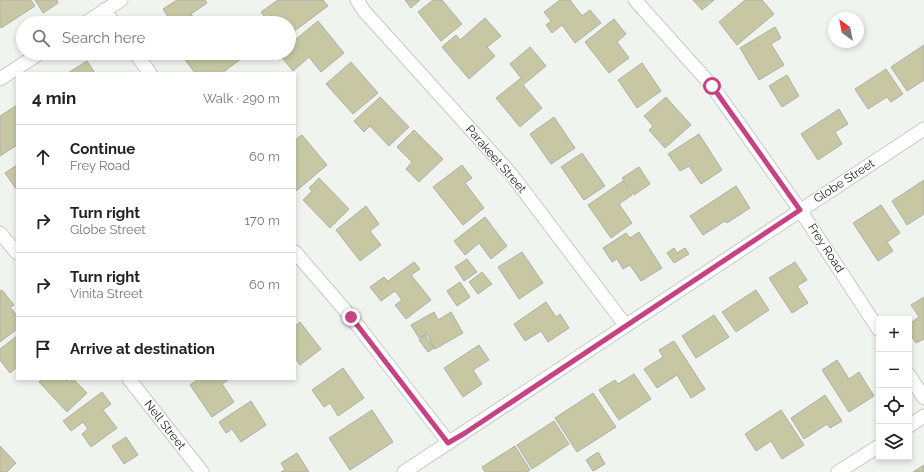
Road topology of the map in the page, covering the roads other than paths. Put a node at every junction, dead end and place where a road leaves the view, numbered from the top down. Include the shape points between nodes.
1 (121, 0) edge
2 (357, 0) edge
3 (635, 0) edge
4 (104, 10) junction
5 (95, 16) edge
6 (109, 16) edge
7 (29, 60) edge
8 (140, 60) edge
9 (149, 72) edge
10 (0, 79) edge
11 (924, 129) edge
12 (800, 210) junction
13 (0, 233) edge
14 (16, 252) edge
15 (296, 253) edge
16 (876, 325) edge
17 (626, 326) junction
18 (130, 380) edge
19 (912, 380) edge
20 (924, 398) edge
21 (924, 416) edge
22 (912, 424) edge
23 (448, 443) junction
24 (876, 448) edge
25 (202, 472) edge
26 (404, 472) edge
27 (838, 472) edge

1 - 4 street
2 - 17 street, Parakeet Street via 364,11 511,174
3 - 12 street, Frey Road via 712,86
4 - 5 street
4 - 6 street
7 - 10 street
8 - 9 street
11 - 12 street, Globe Street
12 - 16 street, Frey Road
12 - 17 street, Globe Street
13 - 14 street
15 - 23 street via 351,317
17 - 23 street, Globe Street
18 - 25 street, Nell Street
19 - 20 street
21 - 22 street
23 - 26 street, Globe Street
24 - 27 street

